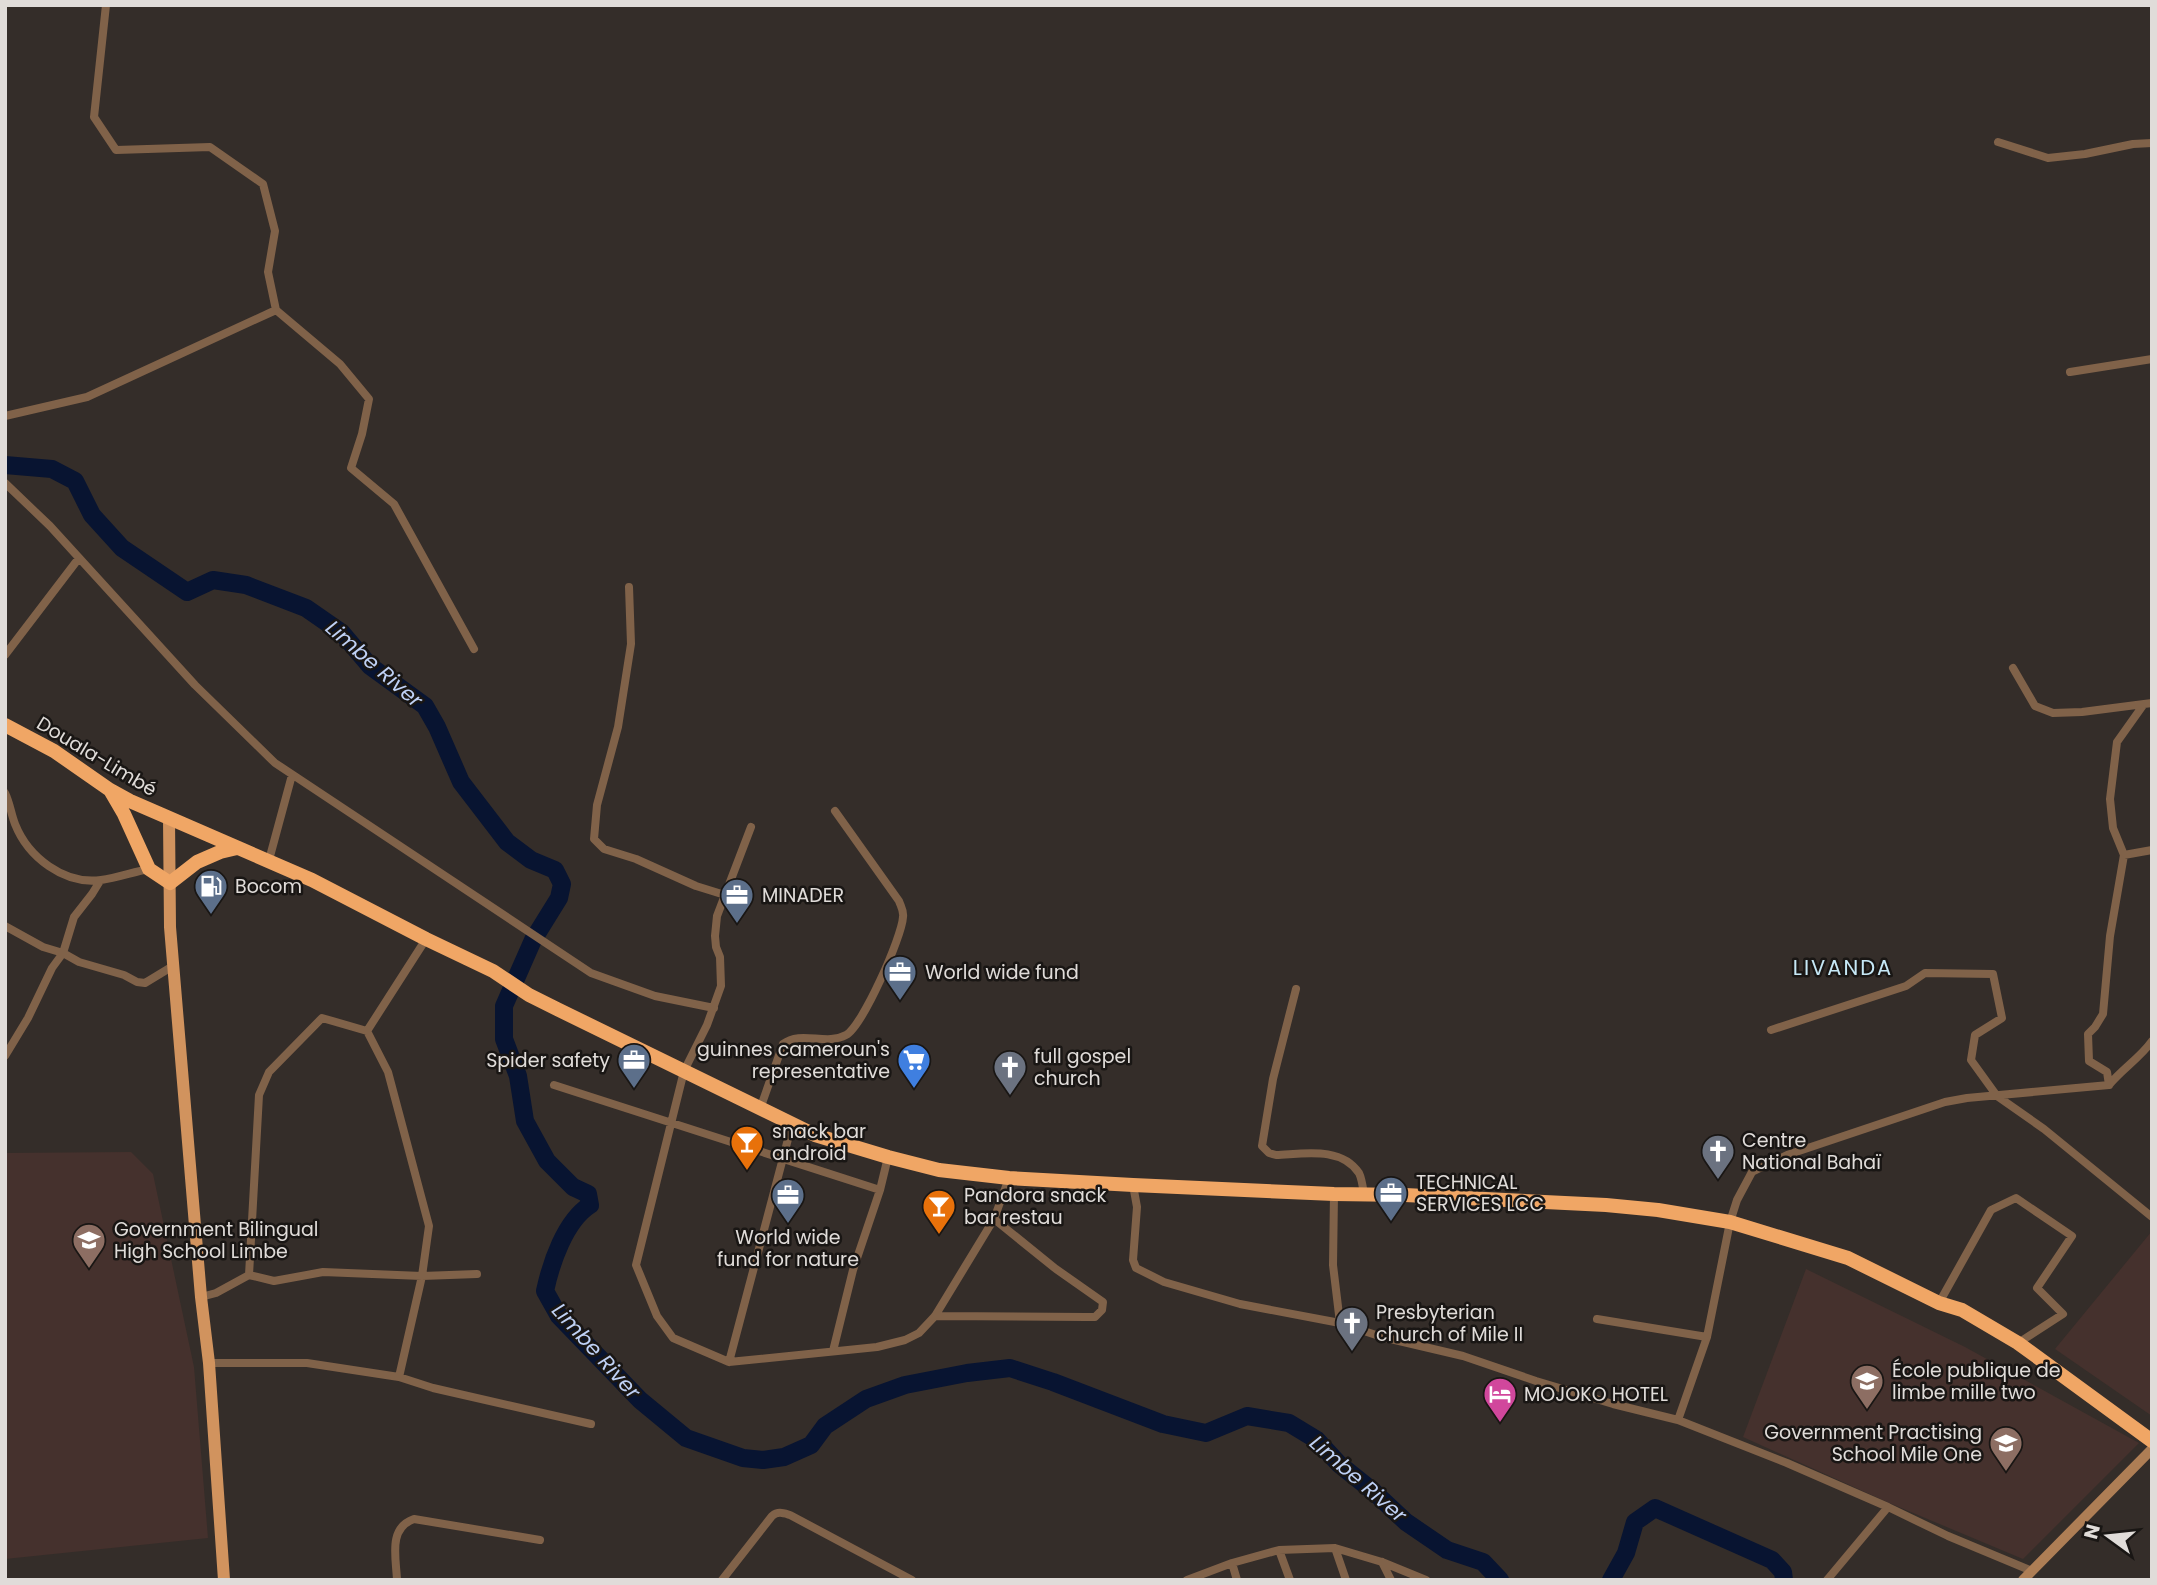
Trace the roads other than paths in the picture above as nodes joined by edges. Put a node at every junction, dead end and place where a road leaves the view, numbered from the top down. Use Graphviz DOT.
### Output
graph roads {
  1 [pos="106,5"];
  2 [pos="1998,142"];
  3 [pos="2152,143"];
  4 [pos="276,310"];
  5 [pos="2152,359"];
  6 [pos="2070,372"];
  7 [pos="5,416"];
  8 [pos="5,483"];
  9 [pos="79,558"];
  10 [pos="629,587"];
  11 [pos="474,649"];
  12 [pos="5,655"];
  13 [pos="2012,668"];
  14 [pos="2148,704"];
  15 [pos="5,725"];
  16 [pos="292,775"];
  17 [pos="110,790"];
  18 [pos="5,793"];
  19 [pos="835,811"];
  20 [pos="169,819"];
  21 [pos="751,827"];
  22 [pos="237,848"];
  23 [pos="2152,850"];
  24 [pos="2124,855"];
  25 [pos="269,860"];
  26 [pos="149,869"];
  27 [pos="100,881"];
  28 [pos="170,883"];
  29 [pos="725,895"];
  30 [pos="5,926"];
  31 [pos="426,939"];
  32 [pos="63,953"];
  33 [pos="173,967"];
  34 [pos="1296,989"];
  35 [pos="714,1008"];
  36 [pos="1771,1030"];
  37 [pos="367,1031"];
  38 [pos="2152,1041"];
  39 [pos="5,1056"];
  40 [pos="684,1071"];
  41 [pos="554,1085"];
  42 [pos="2109,1085"];
  43 [pos="1997,1096"];
  44 [pos="760,1109"];
  45 [pos="671,1123"];
  46 [pos="792,1124"];
  47 [pos="888,1157"];
  48 [pos="783,1158"];
  49 [pos="1009,1178"];
  50 [pos="1133,1185"];
  51 [pos="880,1190"];
  52 [pos="1334,1194"];
  53 [pos="1364,1195"];
  54 [pos="2152,1217"];
  55 [pos="994,1219"];
  56 [pos="1730,1222"];
  57 [pos="477,1273"];
  58 [pos="249,1275"];
  59 [pos="422,1276"];
  60 [pos="201,1297"];
  61 [pos="1939,1303"];
  62 [pos="935,1317"];
  63 [pos="1597,1319"];
  64 [pos="1340,1323"];
  65 [pos="1707,1337"];
  66 [pos="2018,1343"];
  67 [pos="832,1351"];
  68 [pos="729,1362"];
  69 [pos="209,1363"];
  70 [pos="399,1377"];
  71 [pos="1678,1420"];
  72 [pos="591,1424"];
  73 [pos="2152,1441"];
  74 [pos="2152,1449"];
  75 [pos="1888,1507"];
  76 [pos="540,1540"];
  77 [pos="1335,1548"];
  78 [pos="1279,1550"];
  79 [pos="1382,1562"];
  80 [pos="1232,1563"];
  81 [pos="2032,1571"];
  82 [pos="224,1580"];
  83 [pos="397,1580"];
  84 [pos="722,1580"];
  85 [pos="912,1580"];
  86 [pos="1186,1580"];
  87 [pos="1237,1580"];
  88 [pos="1290,1580"];
  89 [pos="1346,1580"];
  90 [pos="1391,1580"];
  91 [pos="1426,1580"];
  92 [pos="1827,1580"];
  93 [pos="2023,1580"];
  1 -- 4 [label="street"];
  2 -- 3 [label="street"];
  4 -- 7 [label="street"];
  4 -- 11 [label="street"];
  5 -- 6 [label="street"];
  8 -- 9 [label="street"];
  9 -- 12 [label="street"];
  9 -- 16 [label="street"];
  10 -- 29 [label="street"];
  13 -- 14 [label="street"];
  14 -- 24 [label="street"];
  15 -- 17 [label="highway, Douala-Limbé"];
  16 -- 25 [label="street"];
  16 -- 35 [label="street"];
  17 -- 20 [label="highway, Douala-Limbé"];
  17 -- 26 [label="highway"];
  18 -- 27 [label="street"];
  19 -- 44 [label="street"];
  20 -- 22 [label="highway, Douala-Limbé"];
  20 -- 28 [label="main road"];
  21 -- 29 [label="street"];
  22 -- 25 [label="highway, Douala-Limbé"];
  22 -- 28 [label="highway"];
  23 -- 24 [label="street"];
  24 -- 42 [label="street"];
  25 -- 31 [label="highway, Douala-Limbé"];
  26 -- 27 [label="street"];
  26 -- 28 [label="highway"];
  27 -- 32 [label="street"];
  28 -- 33 [label="main road"];
  29 -- 35 [label="street"];
  30 -- 32 [label="street"];
  31 -- 37 [label="street"];
  31 -- 40 [label="highway, Douala-Limbé"];
  32 -- 33 [label="street"];
  32 -- 39 [label="street"];
  33 -- 60 [label="main road"];
  34 -- 53 [label="street"];
  35 -- 40 [label="street"];
  36 -- 43 [label="street"];
  37 -- 58 [label="street"];
  37 -- 59 [label="street"];
  38 -- 42 [label="street"];
  40 -- 44 [label="highway, Douala-Limbé"];
  40 -- 45 [label="street"];
  41 -- 45 [label="street"];
  42 -- 43 [label="street"];
  43 -- 54 [label="street"];
  43 -- 56 [label="street"];
  44 -- 46 [label="highway, Douala-Limbé"];
  45 -- 48 [label="street"];
  45 -- 68 [label="street"];
  46 -- 47 [label="highway, Douala-Limbé"];
  46 -- 48 [label="street"];
  47 -- 49 [label="highway, Douala-Limbé"];
  47 -- 51 [label="street"];
  48 -- 51 [label="street"];
  48 -- 68 [label="street"];
  49 -- 50 [label="highway, Douala-Limbé"];
  49 -- 55 [label="street"];
  50 -- 52 [label="highway, Douala-Limbé"];
  50 -- 64 [label="street"];
  51 -- 67 [label="street"];
  52 -- 53 [label="highway, Douala-Limbé"];
  52 -- 64 [label="street"];
  53 -- 56 [label="highway, Douala-Limbé"];
  55 -- 62 [label="street"];
  55 -- 62 [label="street"];
  56 -- 61 [label="highway, Douala-Limbé"];
  56 -- 65 [label="street"];
  57 -- 59 [label="street"];
  58 -- 59 [label="street"];
  58 -- 60 [label="street"];
  59 -- 70 [label="street"];
  60 -- 69 [label="main road"];
  61 -- 66 [label="highway, Douala-Limbé"];
  61 -- 66 [label="street"];
  62 -- 67 [label="street"];
  63 -- 65 [label="street"];
  64 -- 71 [label="street"];
  65 -- 71 [label="street"];
  66 -- 73 [label="highway, Douala-Limbé"];
  67 -- 68 [label="street"];
  69 -- 70 [label="street"];
  69 -- 82 [label="main road"];
  70 -- 72 [label="street"];
  71 -- 75 [label="street"];
  74 -- 81 [label="street"];
  75 -- 81 [label="street"];
  75 -- 92 [label="street"];
  76 -- 83 [label="street"];
  77 -- 78 [label="street"];
  77 -- 79 [label="street"];
  77 -- 89 [label="street"];
  78 -- 80 [label="street"];
  78 -- 88 [label="street"];
  79 -- 90 [label="street"];
  79 -- 91 [label="street"];
  80 -- 86 [label="street"];
  80 -- 87 [label="street"];
  81 -- 93 [label="street"];
  84 -- 85 [label="street"];
}
